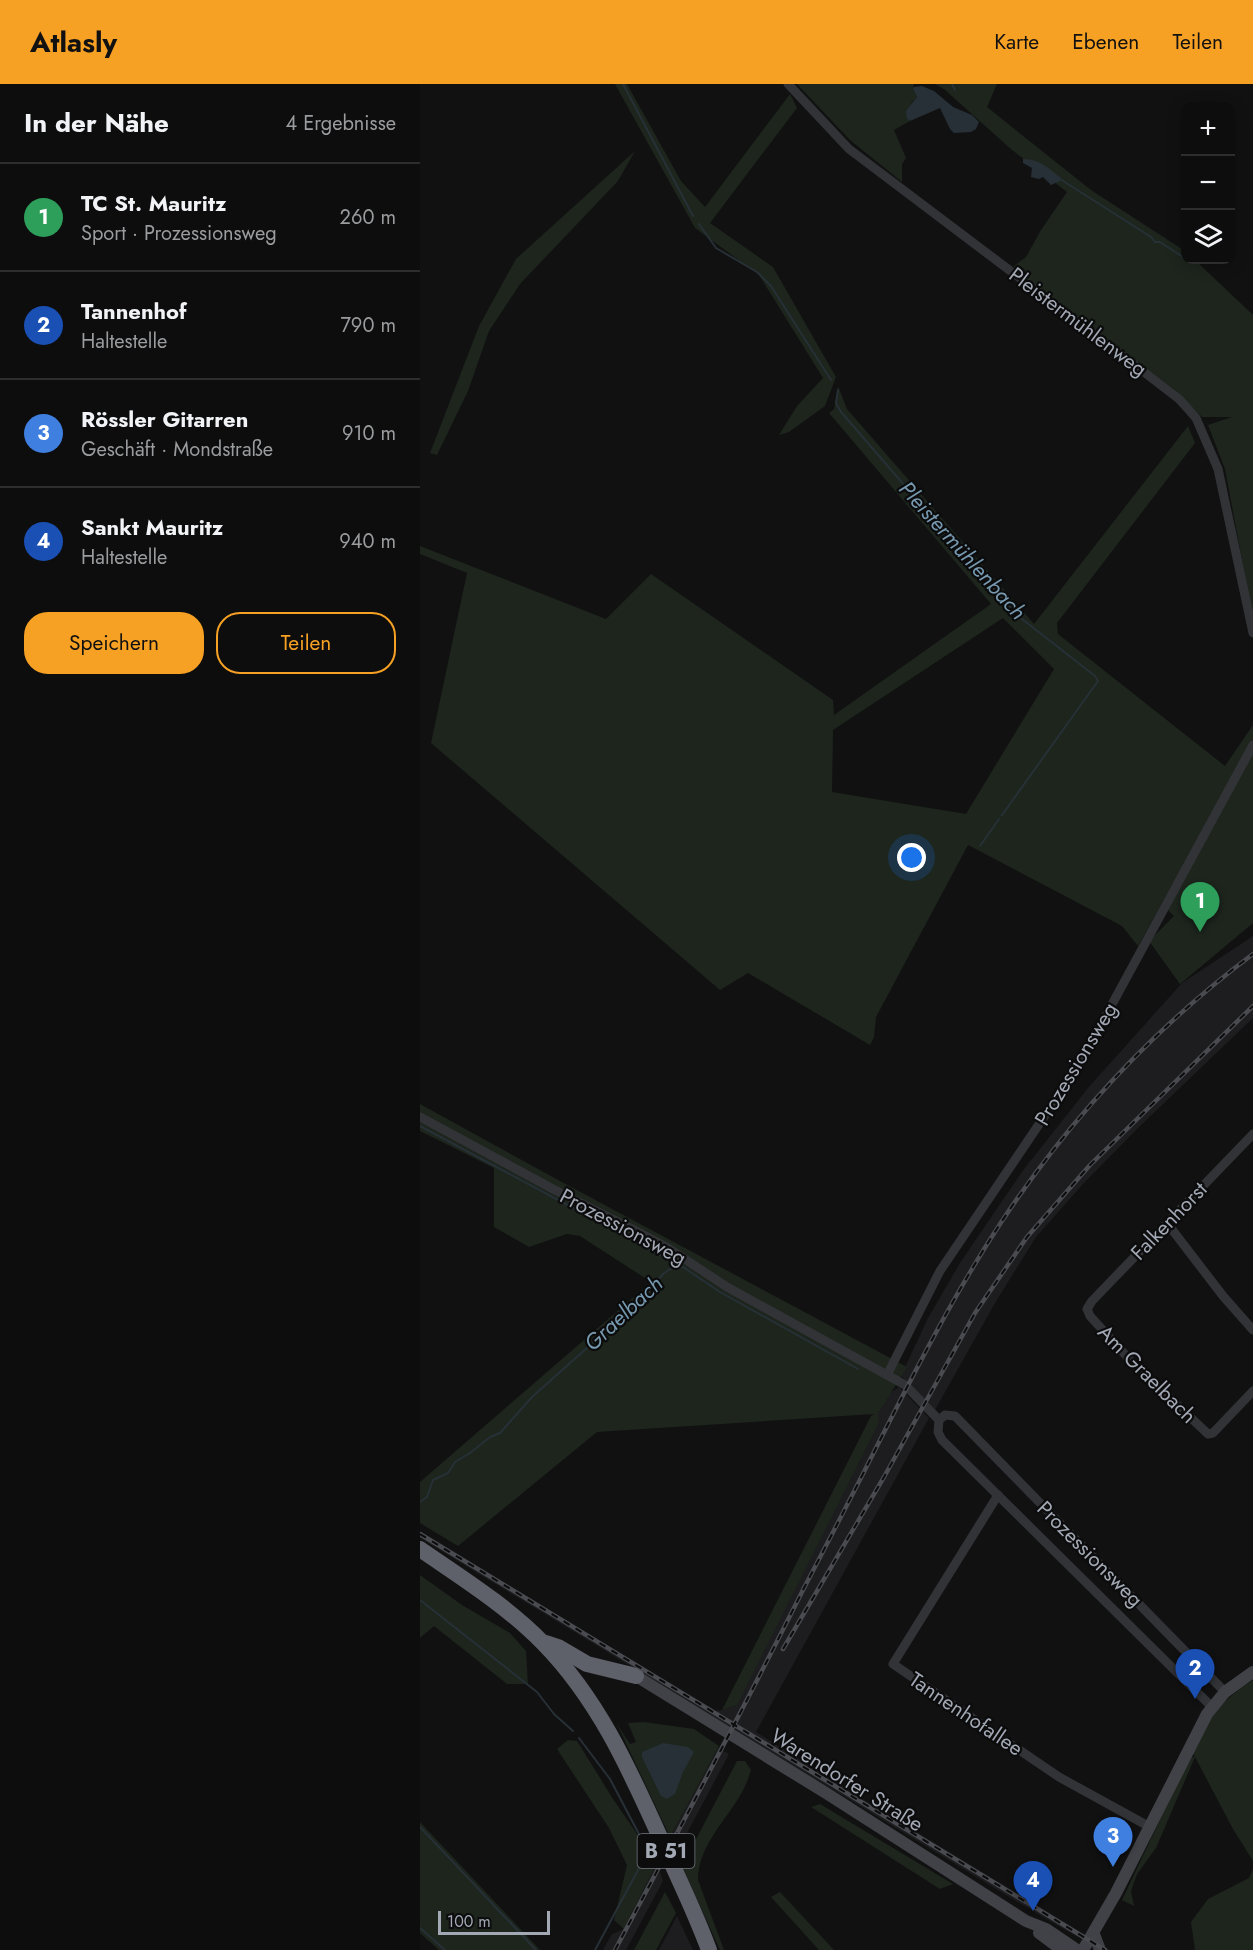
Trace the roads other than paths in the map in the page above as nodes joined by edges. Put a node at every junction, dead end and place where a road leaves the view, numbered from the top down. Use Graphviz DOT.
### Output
graph roads {
  1 [pos="788,84"];
  2 [pos="1253,633"];
  3 [pos="1253,745"];
  4 [pos="420,1117"];
  5 [pos="1253,1134"];
  6 [pos="1167,1223"];
  7 [pos="1087,1309"];
  8 [pos="1253,1330"];
  9 [pos="887,1375"];
  10 [pos="1253,1391"];
  11 [pos="939,1420"];
  12 [pos="998,1495"];
  13 [pos="420,1549"];
  14 [pos="542,1642"];
  15 [pos="1253,1672"];
  16 [pos="636,1676"];
  17 [pos="1225,1692"];
  18 [pos="1212,1707"];
  19 [pos="1150,1827"];
  20 [pos="1033,1925"];
  21 [pos="1094,1934"];
  22 [pos="709,1945"];
  23 [pos="1062,1950"];
  24 [pos="1077,1950"];
  25 [pos="1083,1950"];
  26 [pos="1100,1950"];
  1 -- 2 [label="street, Pleistermühlenweg"];
  3 -- 9 [label="street, Prozessionsweg"];
  4 -- 9 [label="street, Prozessionsweg"];
  5 -- 6 [label="street, Falkenhorst"];
  6 -- 7 [label="street, Falkenhorst"];
  6 -- 8 [label="street"];
  7 -- 10 [label="street, Am Graelbach"];
  9 -- 11 [label="street, Prozessionsweg"];
  11 -- 12 [label="street, Prozessionsweg"];
  11 -- 17 [label="street, Prozessionsweg"];
  12 -- 18 [label="street, Prozessionsweg"];
  12 -- 19 [label="street, Tannenhofallee"];
  13 -- 14 [label="highway, B 51"];
  14 -- 16 [label="highway"];
  14 -- 22 [label="highway, B 51"];
  15 -- 17 [label="main road"];
  16 -- 20 [label="main road, Warendorfer Straße"];
  17 -- 18 [label="main road"];
  18 -- 19 [label="main road"];
  19 -- 21 [label="main road"];
  20 -- 23 [label="main road, Warendorfer Straße"];
  20 -- 24 [label="main road, Warendorfer Straße"];
  21 -- 25 [label="main road"];
  21 -- 26 [label="main road"];
}
